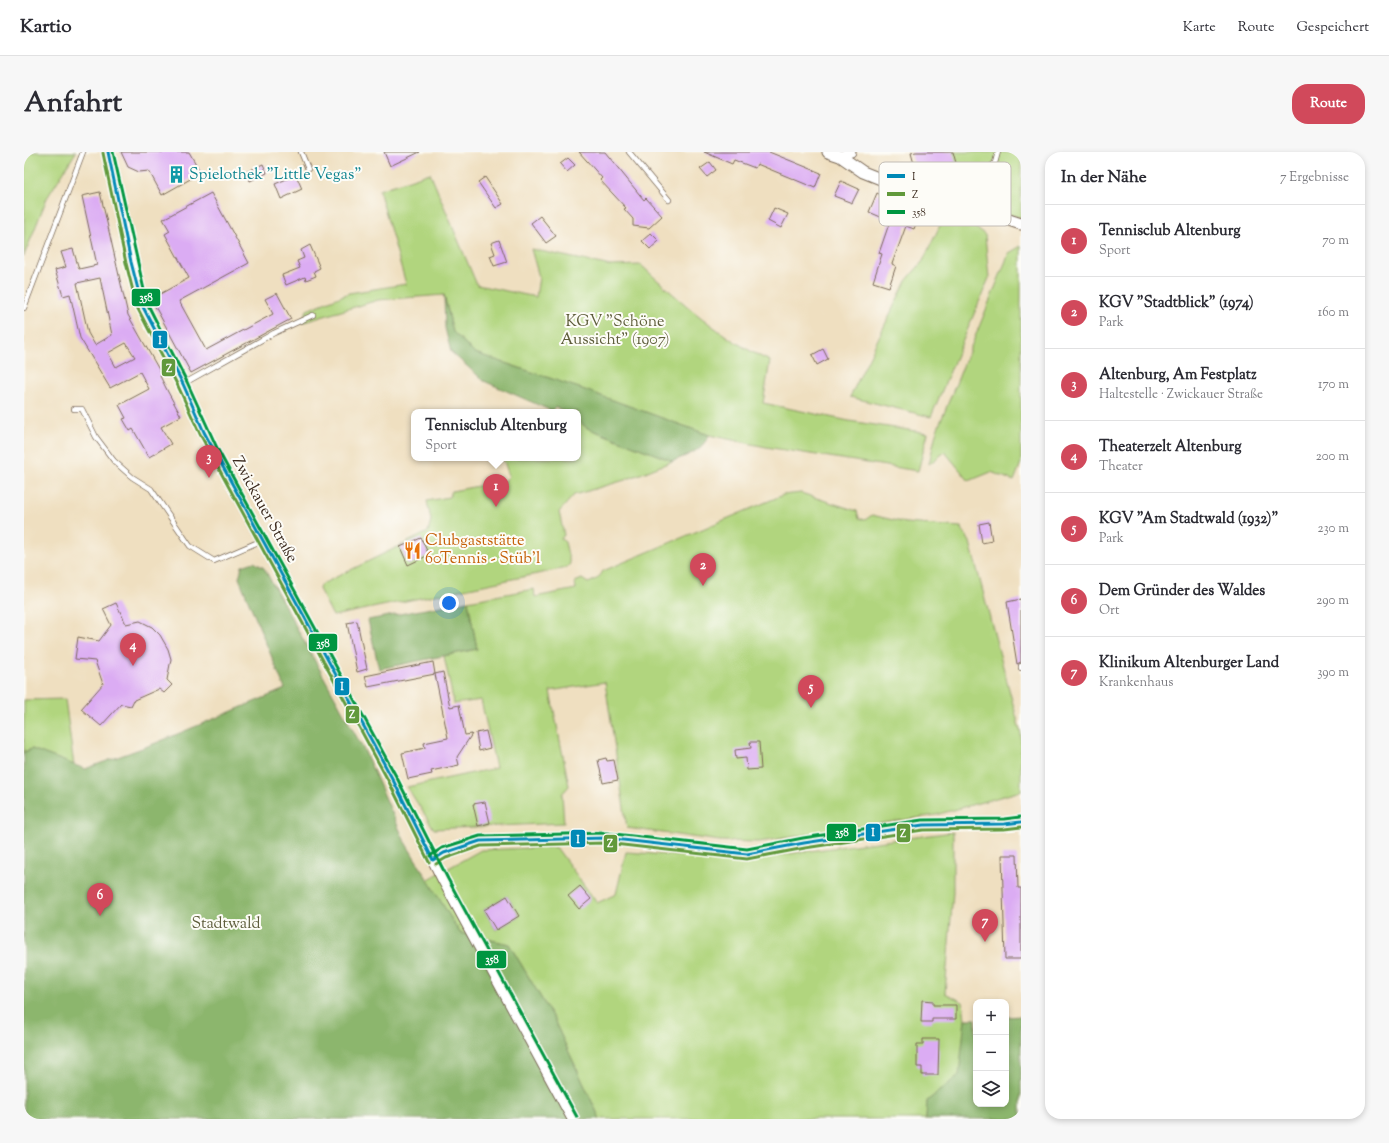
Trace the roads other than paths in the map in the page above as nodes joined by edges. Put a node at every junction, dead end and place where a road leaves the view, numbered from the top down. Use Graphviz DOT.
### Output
graph roads {
  1 [pos="83,152"];
  2 [pos="108,152"];
  3 [pos="301,152"];
  4 [pos="629,152"];
  5 [pos="828,152"];
  6 [pos="851,152"];
  7 [pos="998,152"];
  8 [pos="840,156"];
  9 [pos="994,162"];
  10 [pos="308,169"];
  11 [pos="879,178"];
  12 [pos="669,200"];
  13 [pos="1011,221"];
  14 [pos="1021,224"];
  15 [pos="24,308"];
  16 [pos="313,315"];
  17 [pos="183,384"];
  18 [pos="74,409"];
  19 [pos="263,540"];
  20 [pos="1021,822"];
  21 [pos="433,860"];
  22 [pos="573,1119"];
  1 -- 15 [label="lane"];
  2 -- 17 [label="street, Zwickauer Straße"];
  3 -- 10 [label="lane"];
  4 -- 12 [label="lane"];
  5 -- 8 [label="street"];
  6 -- 8 [label="street"];
  7 -- 9 [label="lane"];
  8 -- 11 [label="street"];
  13 -- 14 [label="street"];
  16 -- 17 [label="lane"];
  17 -- 19 [label="street, Zwickauer Straße"];
  18 -- 19 [label="lane"];
  19 -- 21 [label="street, Zwickauer Straße"];
  20 -- 21 [label="street"];
  21 -- 22 [label="street, Zwickauer Straße"];
}
